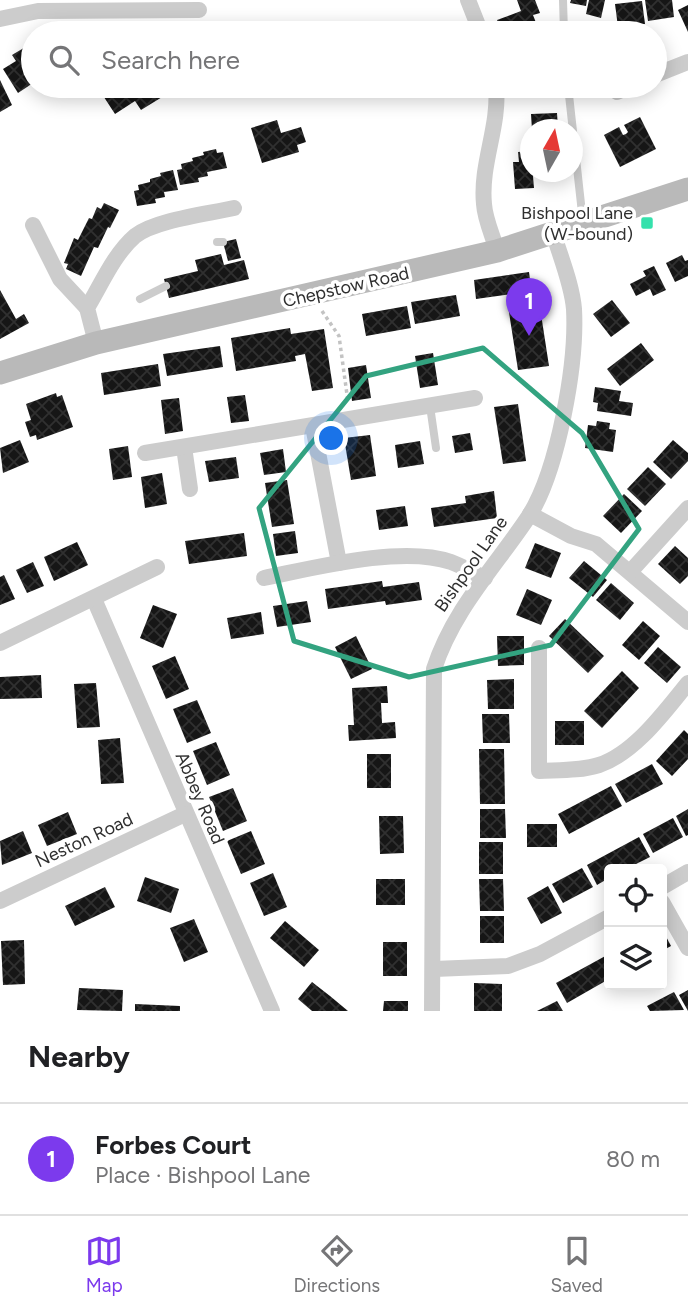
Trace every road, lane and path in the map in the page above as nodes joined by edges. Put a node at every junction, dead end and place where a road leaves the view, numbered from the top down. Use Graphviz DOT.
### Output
graph roads {
  1 [pos="468,0"];
  2 [pos="563,0"];
  3 [pos="199,10"];
  4 [pos="0,19"];
  5 [pos="476,21"];
  6 [pos="564,21"];
  7 [pos="688,62"];
  8 [pos="667,70"];
  9 [pos="497,98"];
  10 [pos="569,98"];
  11 [pos="687,191"];
  12 [pos="234,208"];
  13 [pos="583,223"];
  14 [pos="33,225"];
  15 [pos="553,232"];
  16 [pos="497,251"];
  17 [pos="166,286"];
  18 [pos="311,295"];
  19 [pos="140,299"];
  20 [pos="86,308"];
  21 [pos="96,343"];
  22 [pos="0,373"];
  23 [pos="475,398"];
  24 [pos="430,406"];
  25 [pos="351,419"];
  26 [pos="313,426"];
  27 [pos="184,447"];
  28 [pos="436,448"];
  29 [pos="145,453"];
  30 [pos="190,489"];
  31 [pos="688,508"];
  32 [pos="530,514"];
  33 [pos="340,563"];
  34 [pos="157,567"];
  35 [pos="631,571"];
  36 [pos="264,578"];
  37 [pos="485,578"];
  38 [pos="94,600"];
  39 [pos="688,622"];
  40 [pos="0,643"];
  41 [pos="539,648"];
  42 [pos="688,684"];
  43 [pos="185,814"];
  44 [pos="688,872"];
  45 [pos="667,884"];
  46 [pos="0,901"];
  47 [pos="667,911"];
  48 [pos="604,920"];
  49 [pos="688,948"];
  50 [pos="434,969"];
  51 [pos="272,1011"];
  52 [pos="432,1011"];
  1 -- 5 [label="street"];
  2 -- 6 [label="lane"];
  3 -- 4 [label="street"];
  7 -- 8 [label="street"];
  9 -- 16 [label="street"];
  10 -- 13 [label="lane"];
  11 -- 13 [label="main road, Chepstow Road"];
  12 -- 20 [label="street"];
  13 -- 15 [label="main road, Chepstow Road"];
  14 -- 20 [label="street"];
  15 -- 16 [label="main road, Chepstow Road"];
  15 -- 32 [label="street, Bishpool Lane"];
  16 -- 18 [label="main road, Chepstow Road"];
  17 -- 19 [label="lane"];
  18 -- 21 [label="main road, Chepstow Road"];
  18 -- 25 [label="path"];
  20 -- 21 [label="street"];
  21 -- 22 [label="main road, Chepstow Road"];
  23 -- 24 [label="street"];
  24 -- 25 [label="street"];
  24 -- 28 [label="lane"];
  25 -- 26 [label="street"];
  26 -- 27 [label="street"];
  26 -- 33 [label="street"];
  27 -- 29 [label="street"];
  27 -- 30 [label="street"];
  31 -- 35 [label="street"];
  32 -- 35 [label="street"];
  32 -- 37 [label="street, Bishpool Lane"];
  33 -- 36 [label="street"];
  33 -- 37 [label="street"];
  34 -- 38 [label="street"];
  35 -- 39 [label="street"];
  37 -- 50 [label="street, Bishpool Lane"];
  38 -- 40 [label="street"];
  38 -- 43 [label="street, Abbey Road"];
  41 -- 42 [label="street"];
  43 -- 46 [label="street, Neston Road"];
  43 -- 51 [label="street, Abbey Road"];
  44 -- 45 [label="street"];
  47 -- 49 [label="street"];
  48 -- 50 [label="street"];
  50 -- 52 [label="street, Bishpool Lane"];
}
